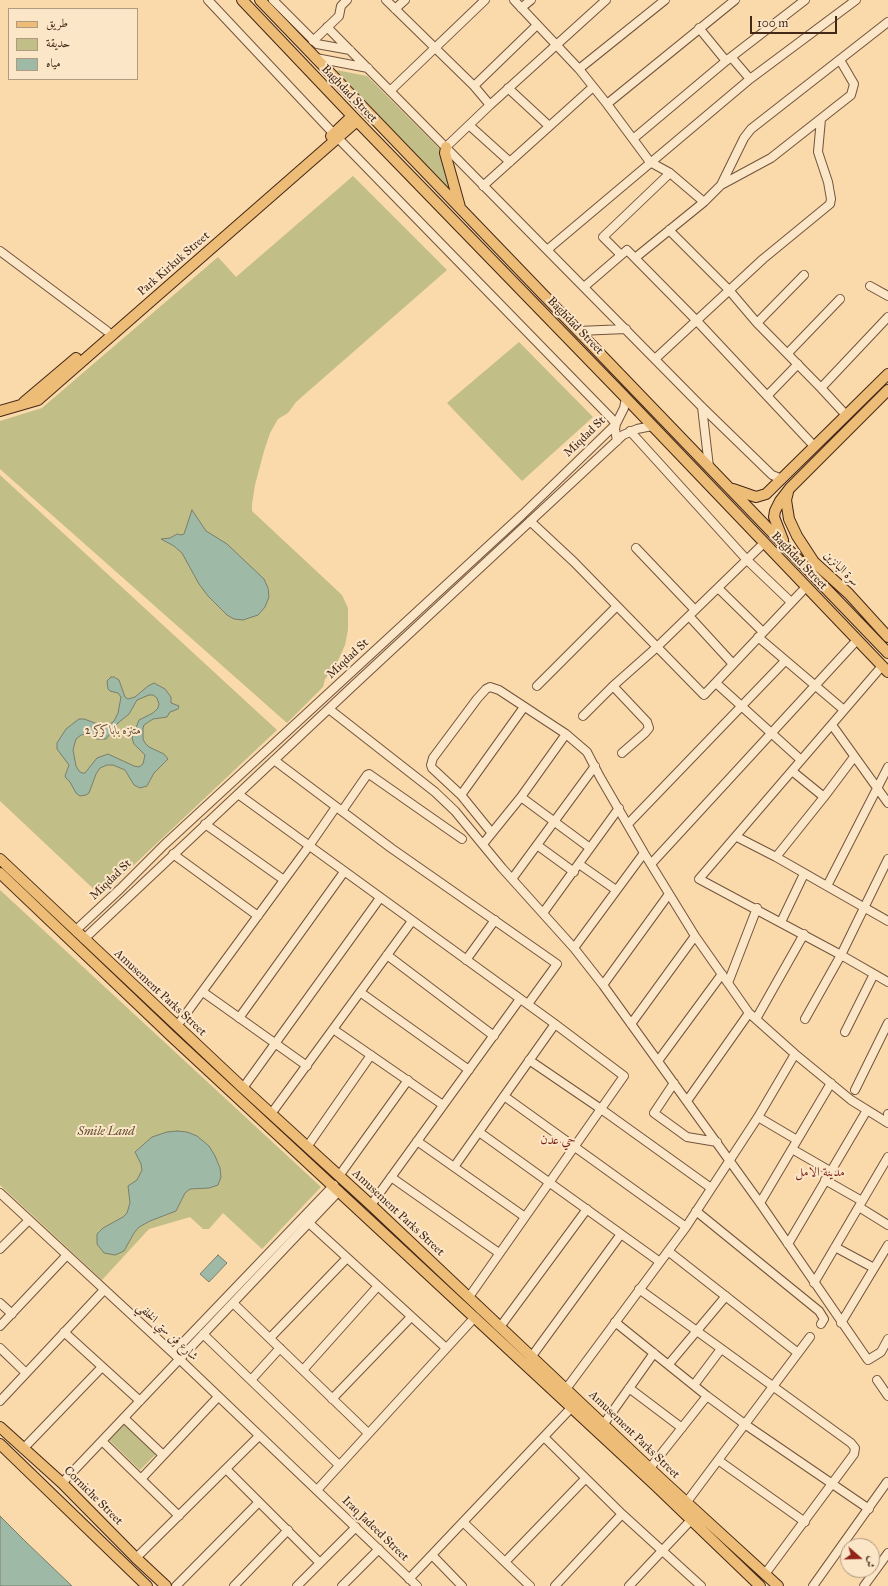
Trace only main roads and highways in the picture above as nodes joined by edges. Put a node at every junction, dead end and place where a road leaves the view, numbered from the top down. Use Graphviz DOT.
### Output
graph roads {
  1 [pos="242,0"];
  2 [pos="260,0"];
  3 [pos="354,119"];
  4 [pos="336,136"];
  5 [pos="446,147"];
  6 [pos="460,209"];
  7 [pos="506,256"];
  8 [pos="497,264"];
  9 [pos="888,374"];
  10 [pos="888,390"];
  11 [pos="21,405"];
  12 [pos="0,411"];
  13 [pos="782,479"];
  14 [pos="729,488"];
  15 [pos="790,488"];
  16 [pos="786,547"];
  17 [pos="888,637"];
  18 [pos="888,652"];
  19 [pos="885,669"];
  20 [pos="0,859"];
  21 [pos="0,873"];
  22 [pos="337,1184"];
  23 [pos="444,1274"];
  24 [pos="437,1281"];
  25 [pos="0,1427"];
  26 [pos="0,1444"];
  27 [pos="739,1551"];
  28 [pos="732,1560"];
  29 [pos="147,1586"];
  30 [pos="166,1586"];
  31 [pos="760,1586"];
  32 [pos="778,1586"];
  1 -- 3 [label="main road, Baghdad Street"];
  2 -- 6 [label="main road, Baghdad Street"];
  3 -- 4 [label="main road, Park Kirkuk Street"];
  3 -- 8 [label="main road, Baghdad Street"];
  4 -- 11 [label="main road"];
  4 -- 11 [label="main road, Park Kirkuk Street"];
  5 -- 6 [label="main road"];
  6 -- 7 [label="main road, Baghdad Street"];
  7 -- 8 [label="main road"];
  7 -- 14 [label="main road, Baghdad Street"];
  8 -- 19 [label="main road, Baghdad Street"];
  9 -- 13 [label="main road"];
  10 -- 15 [label="main road"];
  11 -- 12 [label="main road, Park Kirkuk Street"];
  13 -- 14 [label="main road"];
  13 -- 15 [label="main road"];
  14 -- 16 [label="main road, Baghdad Street"];
  15 -- 16 [label="main road"];
  15 -- 17 [label="main road, سرة البانزين"];
  16 -- 18 [label="main road, Baghdad Street"];
  20 -- 22 [label="main road, Amusement Parks Street"];
  21 -- 22 [label="main road, Amusement Parks Street"];
  22 -- 23 [label="main road, Amusement Parks Street"];
  22 -- 24 [label="main road, Amusement Parks Street"];
  23 -- 24 [label="main road"];
  23 -- 27 [label="main road, Amusement Parks Street"];
  24 -- 28 [label="main road, Amusement Parks Street"];
  25 -- 30 [label="main road, Corniche Street"];
  26 -- 29 [label="main road"];
  27 -- 28 [label="main road"];
  27 -- 32 [label="main road, Amusement Parks Street"];
  28 -- 31 [label="main road, Amusement Parks Street"];
}
